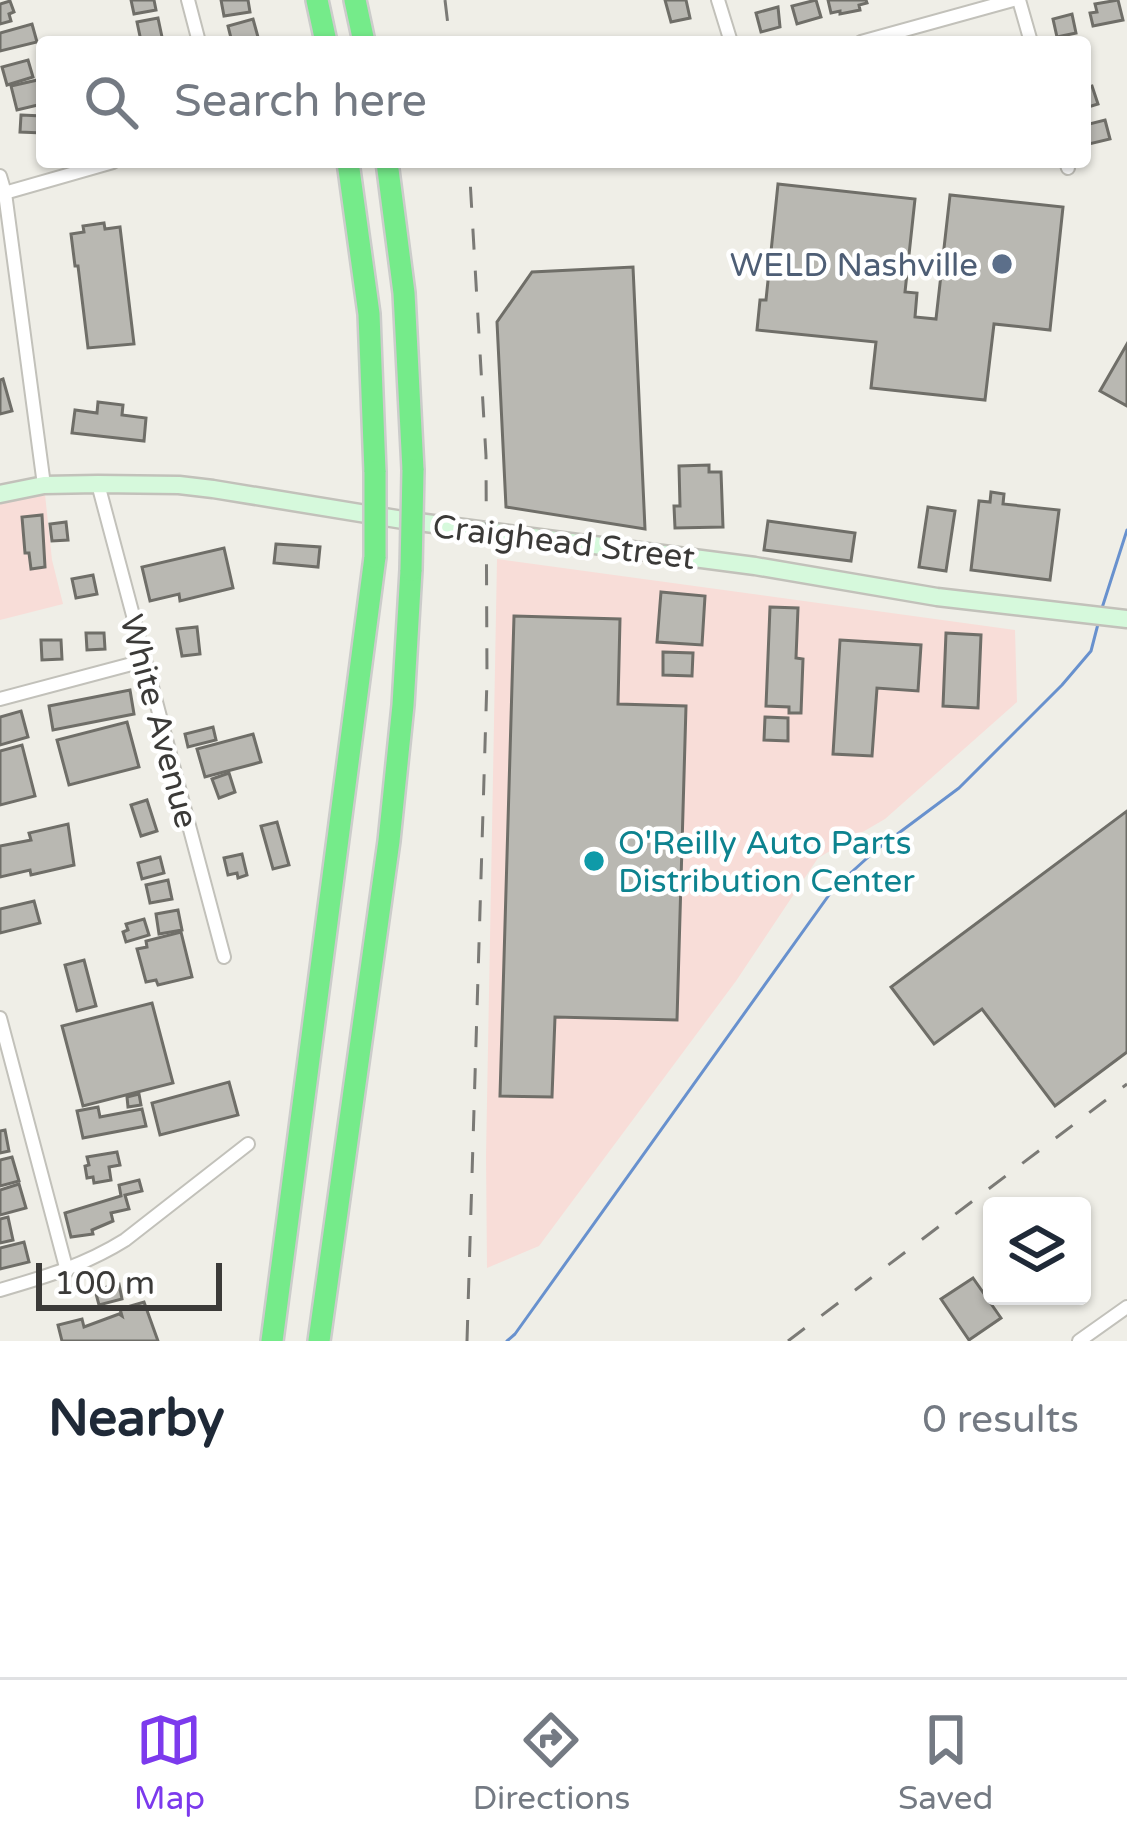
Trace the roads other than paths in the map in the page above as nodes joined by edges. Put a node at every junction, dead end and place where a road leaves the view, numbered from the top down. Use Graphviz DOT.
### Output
graph roads {
  1 [pos="188,0"];
  2 [pos="317,0"];
  3 [pos="355,0"];
  4 [pos="718,0"];
  5 [pos="1016,0"];
  6 [pos="197,36"];
  7 [pos="325,36"];
  8 [pos="363,36"];
  9 [pos="729,36"];
  10 [pos="883,36"];
  11 [pos="1029,36"];
  12 [pos="92,168"];
  13 [pos="349,168"];
  14 [pos="388,168"];
  15 [pos="0,176"];
  16 [pos="2,193"];
  17 [pos="98,484"];
  18 [pos="44,485"];
  19 [pos="0,494"];
  20 [pos="1127,619"];
  21 [pos="143,661"];
  22 [pos="0,699"];
  23 [pos="224,957"];
  24 [pos="0,1018"];
  25 [pos="248,1144"];
  26 [pos="67,1271"];
  27 [pos="0,1290"];
  28 [pos="1127,1307"];
  29 [pos="272,1341"];
  30 [pos="320,1341"];
  31 [pos="1078,1341"];
  1 -- 6 [label="street"];
  2 -- 7 [label="highway"];
  3 -- 8 [label="highway"];
  4 -- 9 [label="street"];
  5 -- 10 [label="street"];
  5 -- 11 [label="street"];
  12 -- 16 [label="street"];
  13 -- 29 [label="highway, bridge"];
  14 -- 30 [label="highway, bridge"];
  15 -- 16 [label="street"];
  16 -- 18 [label="street"];
  17 -- 18 [label="street, Craighead Street"];
  17 -- 20 [label="street, Craighead Street"];
  17 -- 21 [label="street, White Avenue"];
  18 -- 19 [label="street, Craighead Street"];
  21 -- 22 [label="street"];
  21 -- 23 [label="street, White Avenue"];
  24 -- 26 [label="street"];
  25 -- 26 [label="street"];
  26 -- 27 [label="street"];
  28 -- 31 [label="street"];
}
